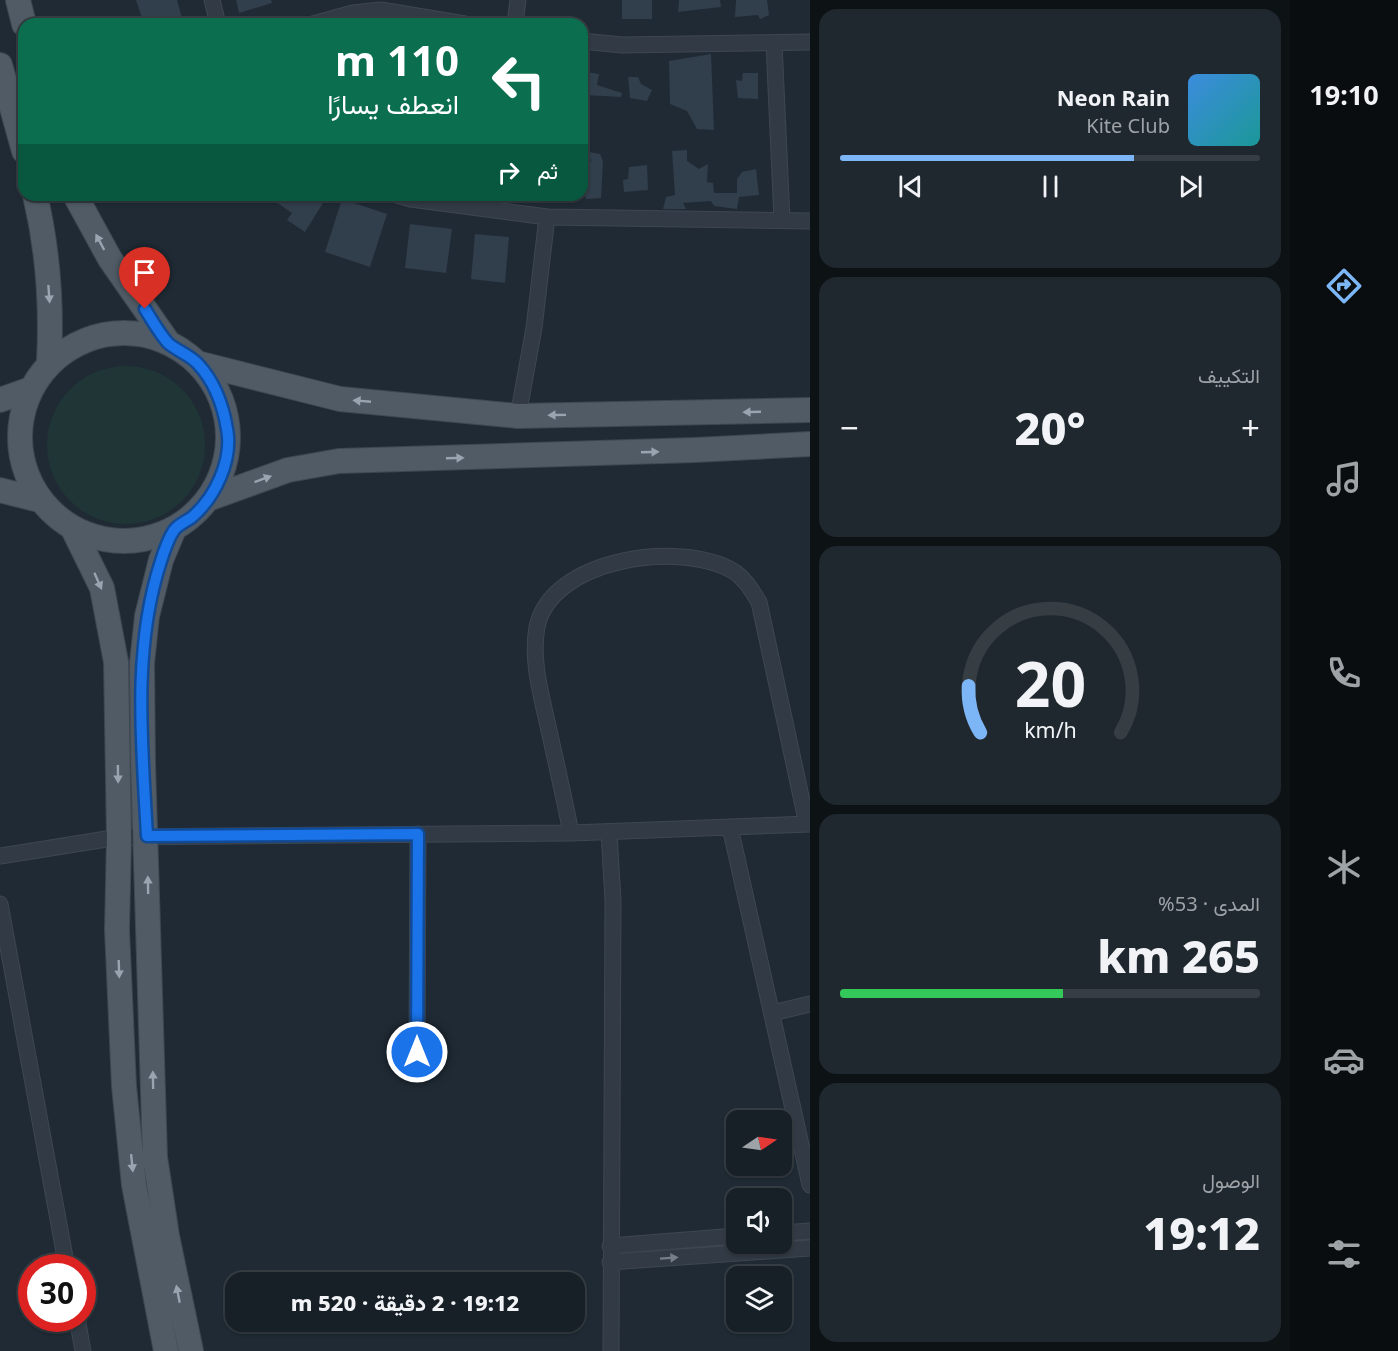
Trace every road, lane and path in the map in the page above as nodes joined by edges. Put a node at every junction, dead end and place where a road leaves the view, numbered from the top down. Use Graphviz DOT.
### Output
graph roads {
  1 [pos="18,0"];
  2 [pos="212,0"];
  3 [pos="518,0"];
  4 [pos="22,18"];
  5 [pos="216,18"];
  6 [pos="335,18"];
  7 [pos="429,18"];
  8 [pos="516,18"];
  9 [pos="588,42"];
  10 [pos="810,42"];
  11 [pos="774,43"];
  12 [pos="0,64"];
  13 [pos="18,129"];
  14 [pos="36,201"];
  15 [pos="78,201"];
  16 [pos="426,201"];
  17 [pos="547,217"];
  18 [pos="782,220"];
  19 [pos="810,221"];
  20 [pos="168,342"];
  21 [pos="49,361"];
  22 [pos="197,363"];
  23 [pos="31,389"];
  24 [pos="0,400"];
  25 [pos="810,410"];
  26 [pos="518,416"];
  27 [pos="810,444"];
  28 [pos="0,490"];
  29 [pos="39,500"];
  30 [pos="208,500"];
  31 [pos="73,529"];
  32 [pos="174,529"];
  33 [pos="809,824"];
  34 [pos="730,827"];
  35 [pos="609,832"];
  36 [pos="571,833"];
  37 [pos="418,834"];
  38 [pos="147,836"];
  39 [pos="119,837"];
  40 [pos="0,856"];
  41 [pos="0,904"];
  42 [pos="810,1004"];
  43 [pos="772,1013"];
  44 [pos="417,1052"];
  45 [pos="806,1152"];
  46 [pos="810,1185"];
  47 [pos="810,1231"];
  48 [pos="792,1232"];
  49 [pos="726,1237"];
  50 [pos="610,1246"];
  51 [pos="810,1248"];
  52 [pos="65,1254"];
  53 [pos="610,1262"];
  54 [pos="79,1332"];
  55 [pos="82,1351"];
  56 [pos="166,1351"];
  57 [pos="190,1351"];
  58 [pos="611,1351"];
  1 -- 4 [label="main road"];
  2 -- 5 [label="street"];
  3 -- 8 [label="street"];
  6 -- 7 [label="street"];
  9 -- 11 [label="street"];
  10 -- 11 [label="street"];
  11 -- 18 [label="street"];
  12 -- 13 [label="main road"];
  14 -- 21 [label="main road, one-way"];
  20 -- 15 [label="main road, one-way"];
  16 -- 17 [label="street"];
  17 -- 18 [label="street"];
  17 -- 26 [label="street"];
  18 -- 19 [label="street"];
  20 -- 21 [label="main road"];
  20 -- 22 [label="main road"];
  21 -- 23 [label="main road"];
  26 -- 22 [label="main road, one-way"];
  22 -- 30 [label="main road"];
  23 -- 24 [label="main road"];
  23 -- 29 [label="main road"];
  25 -- 26 [label="main road, one-way"];
  30 -- 27 [label="main road, one-way"];
  28 -- 29 [label="main road"];
  29 -- 31 [label="main road"];
  30 -- 32 [label="main road"];
  31 -- 32 [label="main road"];
  31 -- 39 [label="main road, one-way"];
  32 -- 38 [label="main road"];
  33 -- 34 [label="street"];
  33 -- 36 [label="street"];
  34 -- 35 [label="street"];
  34 -- 43 [label="street"];
  35 -- 36 [label="street"];
  35 -- 50 [label="street"];
  36 -- 37 [label="street"];
  37 -- 38 [label="street"];
  37 -- 44 [label="street"];
  38 -- 39 [label="street"];
  57 -- 38 [label="main road, one-way"];
  39 -- 40 [label="street"];
  39 -- 56 [label="main road, one-way"];
  41 -- 52 [label="street"];
  42 -- 43 [label="street"];
  43 -- 45 [label="street"];
  45 -- 46 [label="street"];
  47 -- 48 [label="street"];
  49 -- 50 [label="street"];
  50 -- 53 [label="street"];
  53 -- 51 [label="street, one-way"];
  53 -- 58 [label="street"];
  54 -- 55 [label="street"];
}
